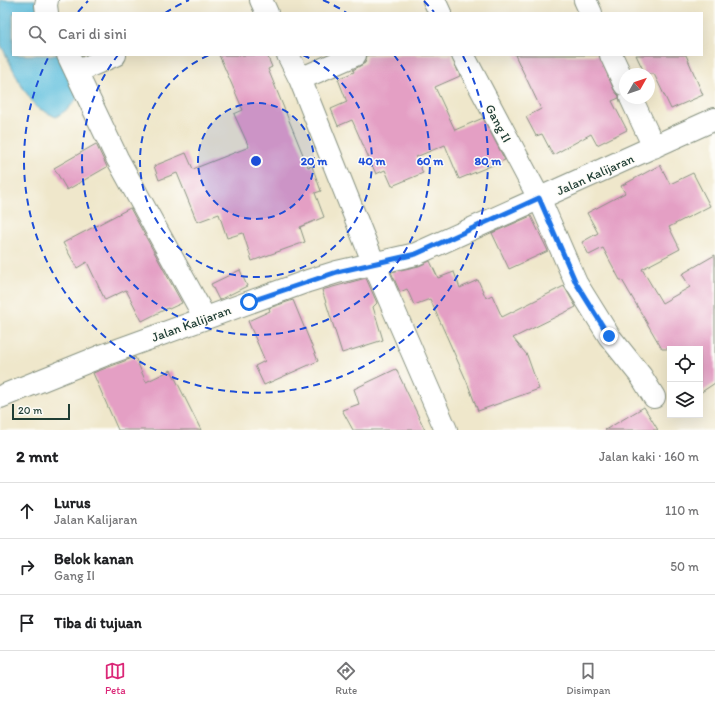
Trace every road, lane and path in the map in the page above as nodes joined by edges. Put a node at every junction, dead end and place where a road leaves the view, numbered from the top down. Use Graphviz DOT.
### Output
graph roads {
  1 [pos="47,0"];
  2 [pos="261,0"];
  3 [pos="434,0"];
  4 [pos="585,0"];
  5 [pos="48,12"];
  6 [pos="267,12"];
  7 [pos="440,12"];
  8 [pos="591,12"];
  9 [pos="110,56"];
  10 [pos="288,56"];
  11 [pos="353,56"];
  12 [pos="464,56"];
  13 [pos="611,56"];
  14 [pos="72,63"];
  15 [pos="619,72"];
  16 [pos="300,79"];
  17 [pos="634,104"];
  18 [pos="715,119"];
  19 [pos="654,147"];
  20 [pos="539,198"];
  21 [pos="374,264"];
  22 [pos="205,318"];
  23 [pos="0,397"];
  24 [pos="654,397"];
  25 [pos="446,430"];
  1 -- 5 [label="street"];
  2 -- 6 [label="street"];
  3 -- 7 [label="street"];
  4 -- 8 [label="street"];
  9 -- 14 [label="street"];
  10 -- 16 [label="street"];
  11 -- 16 [label="street"];
  12 -- 20 [label="street, Gang II"];
  13 -- 15 [label="street"];
  14 -- 22 [label="street"];
  16 -- 21 [label="street"];
  17 -- 19 [label="street"];
  18 -- 19 [label="street, Jalan Kalijaran"];
  19 -- 20 [label="street, Jalan Kalijaran"];
  20 -- 21 [label="street, Jalan Kalijaran"];
  20 -- 24 [label="street, Gang II"];
  21 -- 22 [label="street, Jalan Kalijaran"];
  21 -- 25 [label="street"];
  22 -- 23 [label="street, Jalan Kalijaran"];
}
